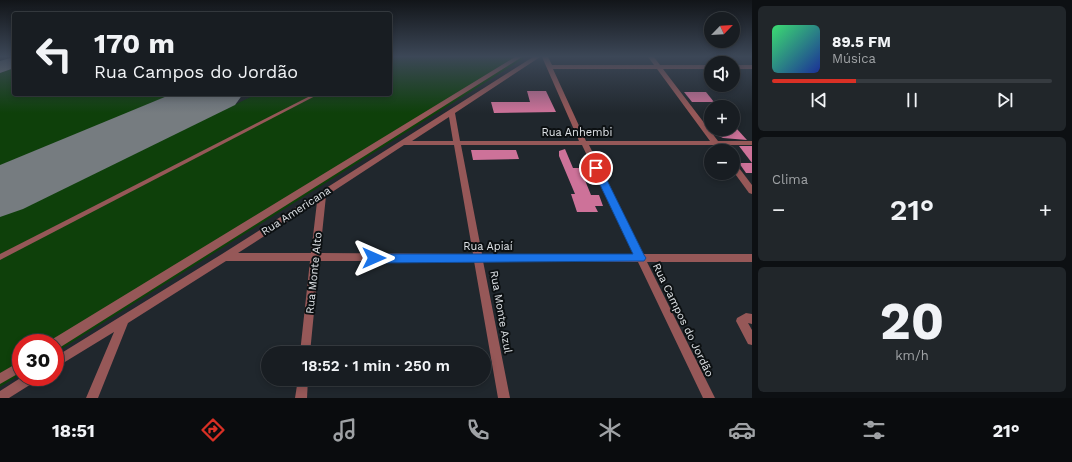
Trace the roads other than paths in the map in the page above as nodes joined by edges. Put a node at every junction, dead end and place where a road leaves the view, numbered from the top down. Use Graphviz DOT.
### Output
graph roads {
  1 [pos="489,76"];
  2 [pos="508,76"];
  3 [pos="553,76"];
  4 [pos="664,76"];
  5 [pos="313,96"];
  6 [pos="451,112"];
  7 [pos="584,142"];
  8 [pos="402,143"];
  9 [pos="456,143"];
  10 [pos="716,143"];
  11 [pos="752,143"];
  12 [pos="740,176"];
  13 [pos="752,192"];
  14 [pos="322,194"];
  15 [pos="0,257"];
  16 [pos="225,257"];
  17 [pos="479,258"];
  18 [pos="641,258"];
  19 [pos="752,258"];
  20 [pos="315,259"];
  21 [pos="752,319"];
  22 [pos="124,320"];
  23 [pos="64,338"];
  24 [pos="752,340"];
  25 [pos="306,346"];
  26 [pos="64,357"];
  27 [pos="12,371"];
  28 [pos="0,378"];
  29 [pos="18,386"];
  30 [pos="302,386"];
  31 [pos="0,397"];
  32 [pos="92,398"];
  33 [pos="301,398"];
  34 [pos="504,398"];
  35 [pos="709,398"];
  1 -- 23 [label="street"];
  2 -- 6 [label="street, Rua Americana"];
  3 -- 7 [label="street, Rua Campos do Jordão"];
  4 -- 10 [label="street"];
  5 -- 15 [label="lane"];
  6 -- 8 [label="street, Rua Americana"];
  6 -- 9 [label="street, Rua Monte Azul"];
  7 -- 9 [label="street, Rua Anhembi"];
  7 -- 10 [label="street, Rua Anhembi"];
  7 -- 18 [label="street, Rua Campos do Jordão"];
  8 -- 9 [label="street, Rua Anhembi"];
  8 -- 14 [label="street, Rua Americana"];
  9 -- 17 [label="street, Rua Monte Azul"];
  10 -- 11 [label="street, Rua Anhembi"];
  12 -- 13 [label="street"];
  14 -- 16 [label="street, Rua Americana"];
  14 -- 20 [label="street, Rua Monte Alto"];
  16 -- 20 [label="street, Rua Apiaí"];
  16 -- 22 [label="street, Rua Americana"];
  17 -- 18 [label="street, Rua Apiaí"];
  17 -- 20 [label="street, Rua Apiaí"];
  17 -- 34 [label="street, Rua Monte Azul"];
  18 -- 19 [label="street, Rua Apiaí"];
  18 -- 35 [label="street, Rua Campos do Jordão"];
  20 -- 25 [label="street, Rua Monte Alto"];
  21 -- 24 [label="street"];
  22 -- 26 [label="street, Rua Americana"];
  22 -- 32 [label="street"];
  27 -- 28 [label="street"];
  29 -- 31 [label="street"];
  30 -- 33 [label="street"];
}
